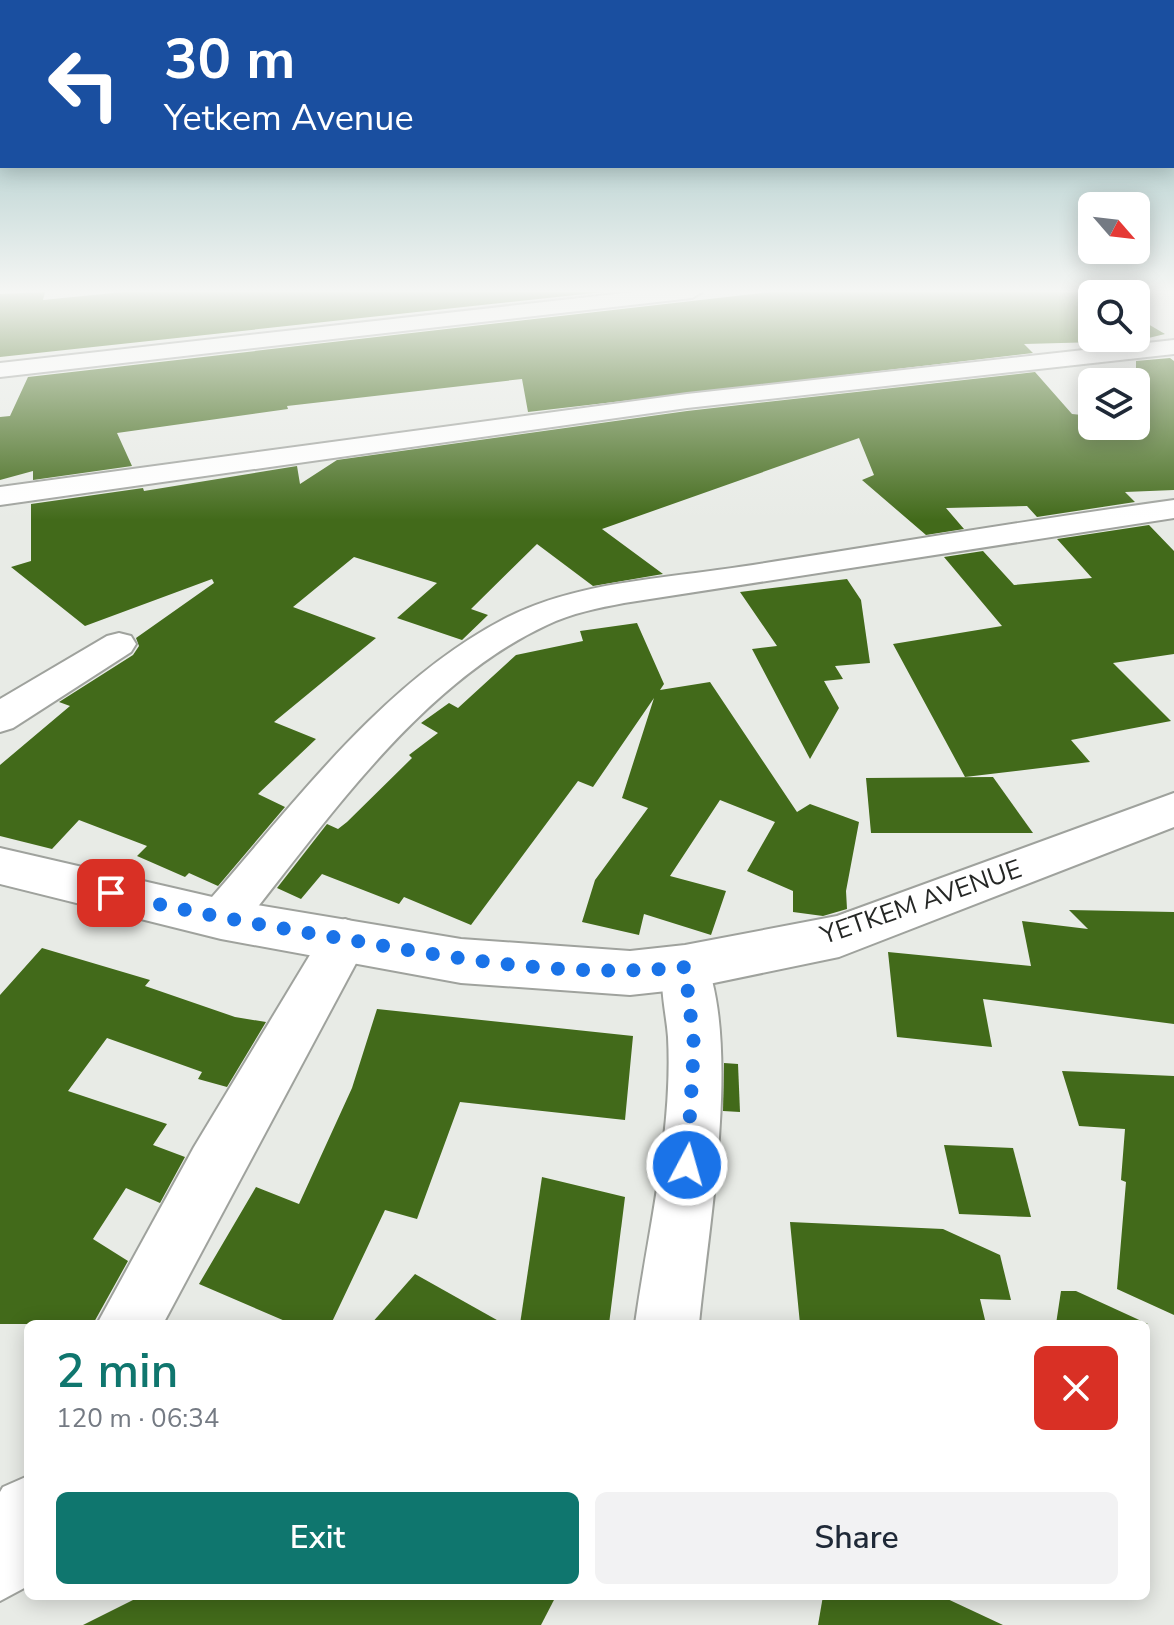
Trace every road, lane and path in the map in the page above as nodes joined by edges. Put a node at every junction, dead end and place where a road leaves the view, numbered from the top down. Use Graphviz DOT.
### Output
graph roads {
  1 [pos="985,368"];
  2 [pos="0,496"];
  3 [pos="1174,509"];
  4 [pos="119,644"];
  5 [pos="0,719"];
  6 [pos="1174,809"];
  7 [pos="0,866"];
  8 [pos="221,919"];
  9 [pos="345,939"];
  10 [pos="685,967"];
  11 [pos="131,1320"];
  12 [pos="667,1320"];
  13 [pos="24,1519"];
  14 [pos="0,1564"];
  1 -- 2 [label="street"];
  3 -- 8 [label="street"];
  4 -- 5 [label="street"];
  6 -- 10 [label="street, YETKEM AVENUE"];
  7 -- 8 [label="street, YETKEM AVENUE"];
  8 -- 9 [label="street, YETKEM AVENUE"];
  9 -- 10 [label="street, YETKEM AVENUE"];
  9 -- 11 [label="street"];
  10 -- 12 [label="street"];
  13 -- 14 [label="street"];
}
